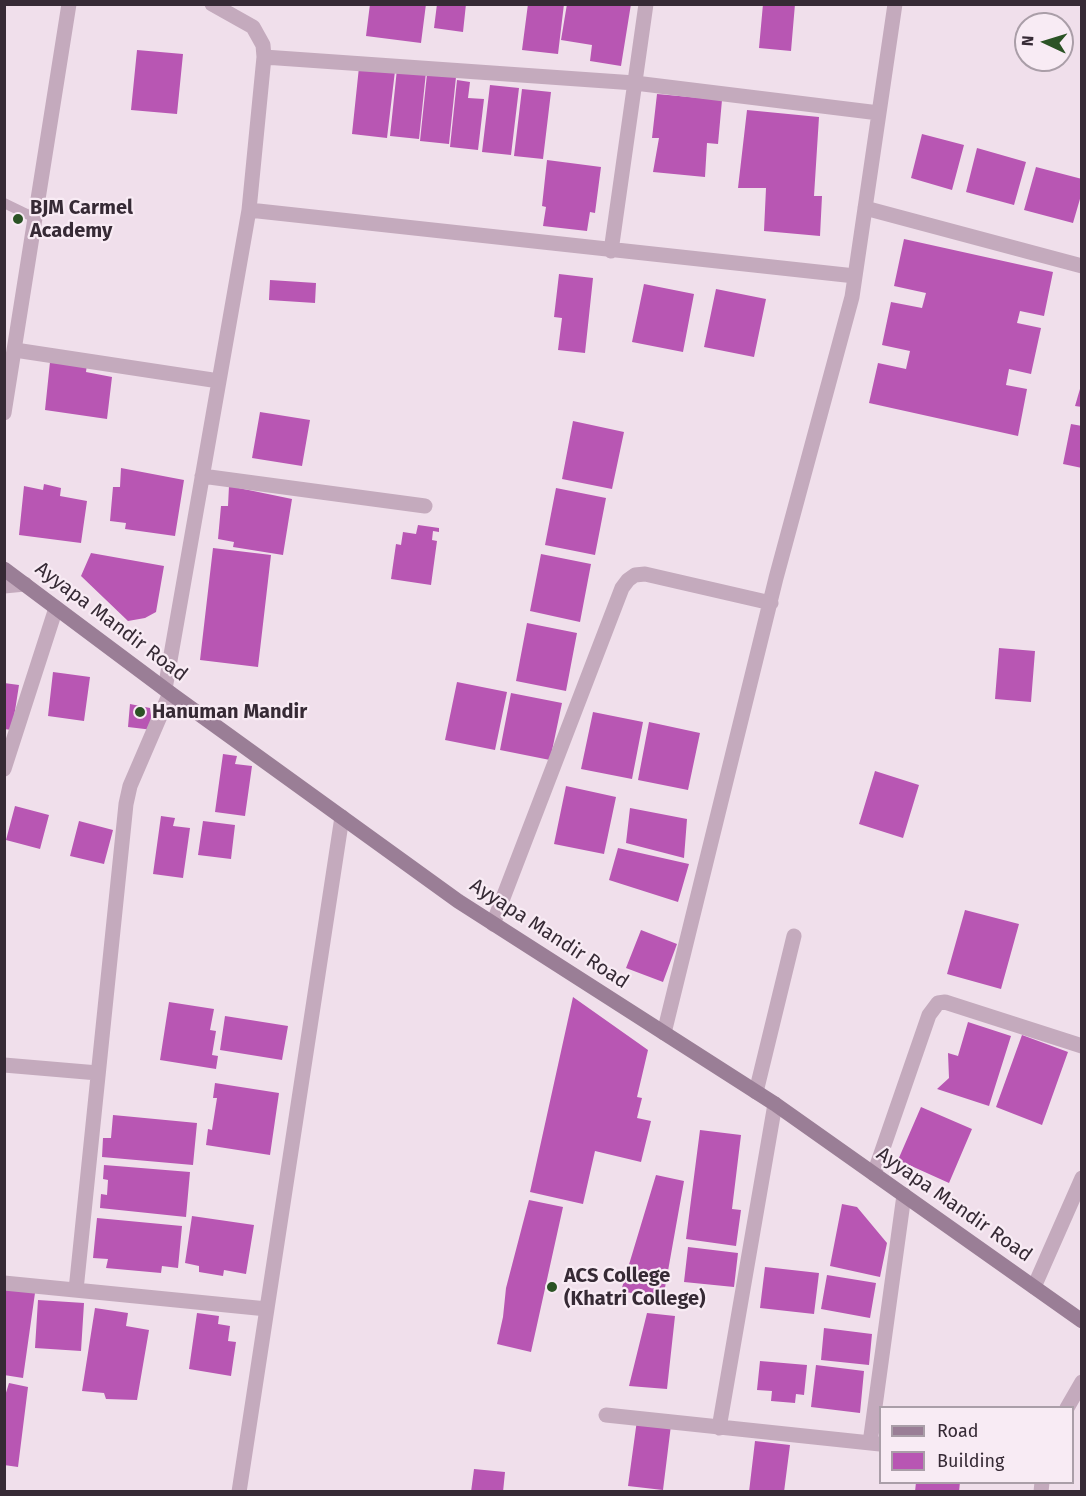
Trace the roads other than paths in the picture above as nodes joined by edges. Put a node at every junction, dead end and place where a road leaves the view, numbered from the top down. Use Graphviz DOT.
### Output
graph roads {
  1 [pos="69,4"];
  2 [pos="212,4"];
  3 [pos="646,4"];
  4 [pos="895,4"];
  5 [pos="264,57"];
  6 [pos="634,84"];
  7 [pos="879,113"];
  8 [pos="4,203"];
  9 [pos="865,208"];
  10 [pos="249,210"];
  11 [pos="35,218"];
  12 [pos="611,251"];
  13 [pos="1082,266"];
  14 [pos="855,276"];
  15 [pos="15,350"];
  16 [pos="219,381"];
  17 [pos="4,413"];
  18 [pos="202,476"];
  19 [pos="425,506"];
  20 [pos="4,569"];
  21 [pos="24,584"];
  22 [pos="4,586"];
  23 [pos="771,603"];
  24 [pos="56,608"];
  25 [pos="167,691"];
  26 [pos="4,769"];
  27 [pos="342,817"];
  28 [pos="493,924"];
  29 [pos="794,936"];
  30 [pos="664,1033"];
  31 [pos="1082,1046"];
  32 [pos="4,1065"];
  33 [pos="98,1073"];
  34 [pos="756,1092"];
  35 [pos="775,1104"];
  36 [pos="874,1174"];
  37 [pos="1082,1178"];
  38 [pos="904,1195"];
  39 [pos="4,1282"];
  40 [pos="1034,1287"];
  41 [pos="76,1290"];
  42 [pos="267,1309"];
  43 [pos="1082,1321"];
  44 [pos="1082,1382"];
  45 [pos="879,1406"];
  46 [pos="1068,1406"];
  47 [pos="879,1409"];
  48 [pos="606,1415"];
  49 [pos="719,1428"];
  50 [pos="875,1443"];
  51 [pos="239,1491"];
  1 -- 11 [label="street"];
  2 -- 5 [label="street"];
  3 -- 6 [label="street"];
  4 -- 7 [label="street"];
  5 -- 6 [label="street"];
  5 -- 10 [label="street"];
  6 -- 7 [label="street"];
  6 -- 12 [label="street"];
  7 -- 9 [label="street"];
  8 -- 11 [label="lane"];
  9 -- 13 [label="street"];
  9 -- 14 [label="street"];
  10 -- 12 [label="street"];
  10 -- 16 [label="street"];
  11 -- 15 [label="street"];
  12 -- 14 [label="street"];
  14 -- 23 [label="street"];
  15 -- 16 [label="street"];
  15 -- 17 [label="street"];
  16 -- 18 [label="street"];
  18 -- 19 [label="street"];
  18 -- 25 [label="street"];
  20 -- 21 [label="street, Ayyapa Mandir Road"];
  21 -- 22 [label="street"];
  21 -- 24 [label="street, Ayyapa Mandir Road"];
  23 -- 28 [label="street"];
  23 -- 30 [label="street"];
  24 -- 25 [label="street, Ayyapa Mandir Road"];
  24 -- 26 [label="street"];
  25 -- 27 [label="street, Ayyapa Mandir Road"];
  25 -- 33 [label="street"];
  27 -- 28 [label="street, Ayyapa Mandir Road"];
  27 -- 42 [label="street"];
  28 -- 30 [label="street, Ayyapa Mandir Road"];
  29 -- 34 [label="street"];
  30 -- 34 [label="street, Ayyapa Mandir Road"];
  31 -- 36 [label="street"];
  32 -- 33 [label="street"];
  33 -- 41 [label="street"];
  34 -- 35 [label="street, Ayyapa Mandir Road"];
  35 -- 36 [label="street, Ayyapa Mandir Road"];
  35 -- 49 [label="street"];
  36 -- 38 [label="street, Ayyapa Mandir Road"];
  37 -- 40 [label="street"];
  38 -- 40 [label="street, Ayyapa Mandir Road"];
  38 -- 45 [label="street"];
  39 -- 41 [label="street"];
  40 -- 43 [label="street, Ayyapa Mandir Road"];
  41 -- 42 [label="street"];
  42 -- 51 [label="street"];
  44 -- 46 [label="street"];
  47 -- 50 [label="street"];
  48 -- 49 [label="street"];
  49 -- 50 [label="street"];
}
